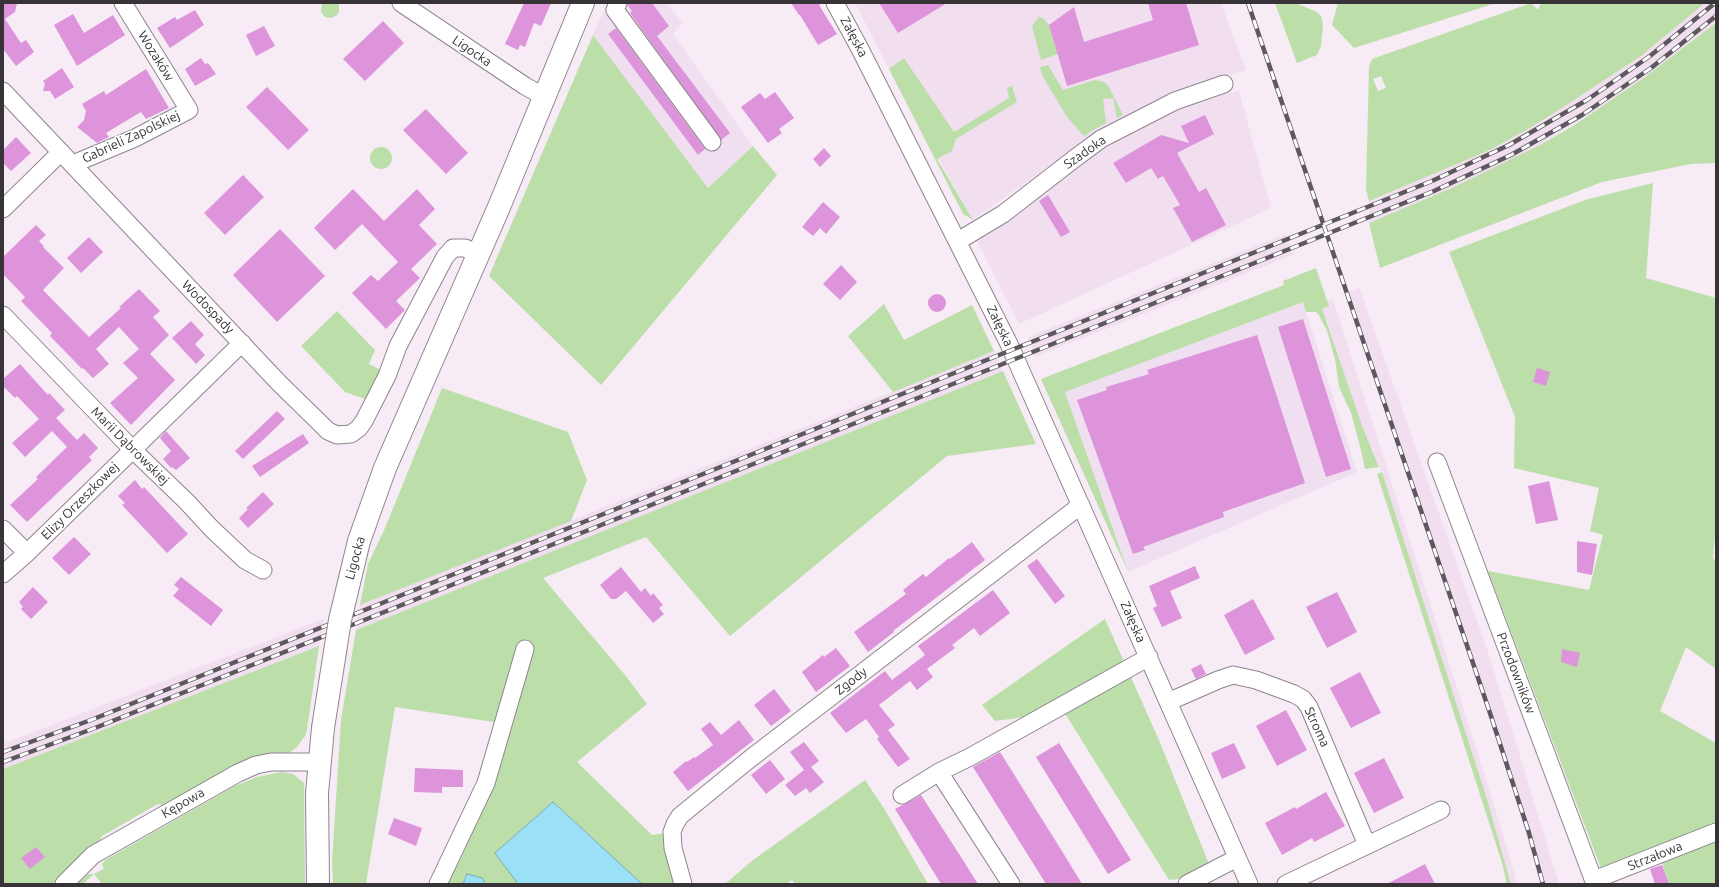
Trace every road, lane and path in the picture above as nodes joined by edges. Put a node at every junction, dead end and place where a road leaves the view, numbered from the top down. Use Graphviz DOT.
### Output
graph roads {
  1 [pos="123,3"];
  2 [pos="401,3"];
  3 [pos="583,3"];
  4 [pos="618,3"];
  5 [pos="835,3"];
  6 [pos="1224,84"];
  7 [pos="3,91"];
  8 [pos="544,98"];
  9 [pos="190,110"];
  10 [pos="712,142"];
  11 [pos="67,158"];
  12 [pos="3,208"];
  13 [pos="958,241"];
  14 [pos="478,254"];
  15 [pos="3,315"];
  16 [pos="242,343"];
  17 [pos="132,449"];
  18 [pos="1437,462"];
  19 [pos="1081,505"];
  20 [pos="3,528"];
  21 [pos="27,553"];
  22 [pos="263,570"];
  23 [pos="3,574"];
  24 [pos="524,649"];
  25 [pos="1149,657"];
  26 [pos="1168,702"];
  27 [pos="319,762"];
  28 [pos="939,772"];
  29 [pos="902,795"];
  30 [pos="1441,810"];
  31 [pos="1716,832"];
  32 [pos="1367,845"];
  33 [pos="1237,858"];
  34 [pos="1595,882"];
  35 [pos="64,884"];
  36 [pos="318,884"];
  37 [pos="438,884"];
  38 [pos="683,884"];
  39 [pos="1011,884"];
  40 [pos="1187,884"];
  41 [pos="1249,884"];
  42 [pos="1286,884"];
  1 -- 9 [label="street, Wozaków"];
  2 -- 8 [label="street, Ligocka"];
  3 -- 8 [label="street, Ligocka"];
  4 -- 10 [label="street"];
  5 -- 13 [label="street, Załęska"];
  6 -- 13 [label="street, Szadoka"];
  7 -- 11 [label="street, Wodospady"];
  8 -- 14 [label="street, Ligocka"];
  9 -- 11 [label="street, Gabrieli Zapolskiej"];
  11 -- 12 [label="street, Gabrieli Zapolskiej"];
  11 -- 16 [label="street, Wodospady"];
  13 -- 19 [label="street, Załęska"];
  14 -- 16 [label="street, Wodospady"];
  14 -- 27 [label="street, Ligocka, bridge"];
  15 -- 17 [label="street, Marii Dąbrowskiej"];
  16 -- 17 [label="street, Elizy Orzeszkowej"];
  17 -- 21 [label="street, Elizy Orzeszkowej"];
  17 -- 22 [label="street, Marii Dąbrowskiej"];
  18 -- 34 [label="street, Przodowników"];
  19 -- 25 [label="street, Załęska"];
  19 -- 38 [label="street, Zgody"];
  20 -- 21 [label="street"];
  21 -- 23 [label="street, Elizy Orzeszkowej"];
  24 -- 37 [label="street"];
  25 -- 26 [label="street, Załęska"];
  25 -- 28 [label="street, Załęska"];
  26 -- 32 [label="street, Stroma"];
  26 -- 33 [label="street, Załęska"];
  27 -- 35 [label="street, Kępowa"];
  27 -- 36 [label="street, Ligocka"];
  28 -- 29 [label="street, Załęska"];
  28 -- 39 [label="street"];
  30 -- 32 [label="street"];
  31 -- 34 [label="street, Strzałowa"];
  32 -- 42 [label="street"];
  33 -- 40 [label="street"];
  33 -- 41 [label="street, Załęska"];
}
